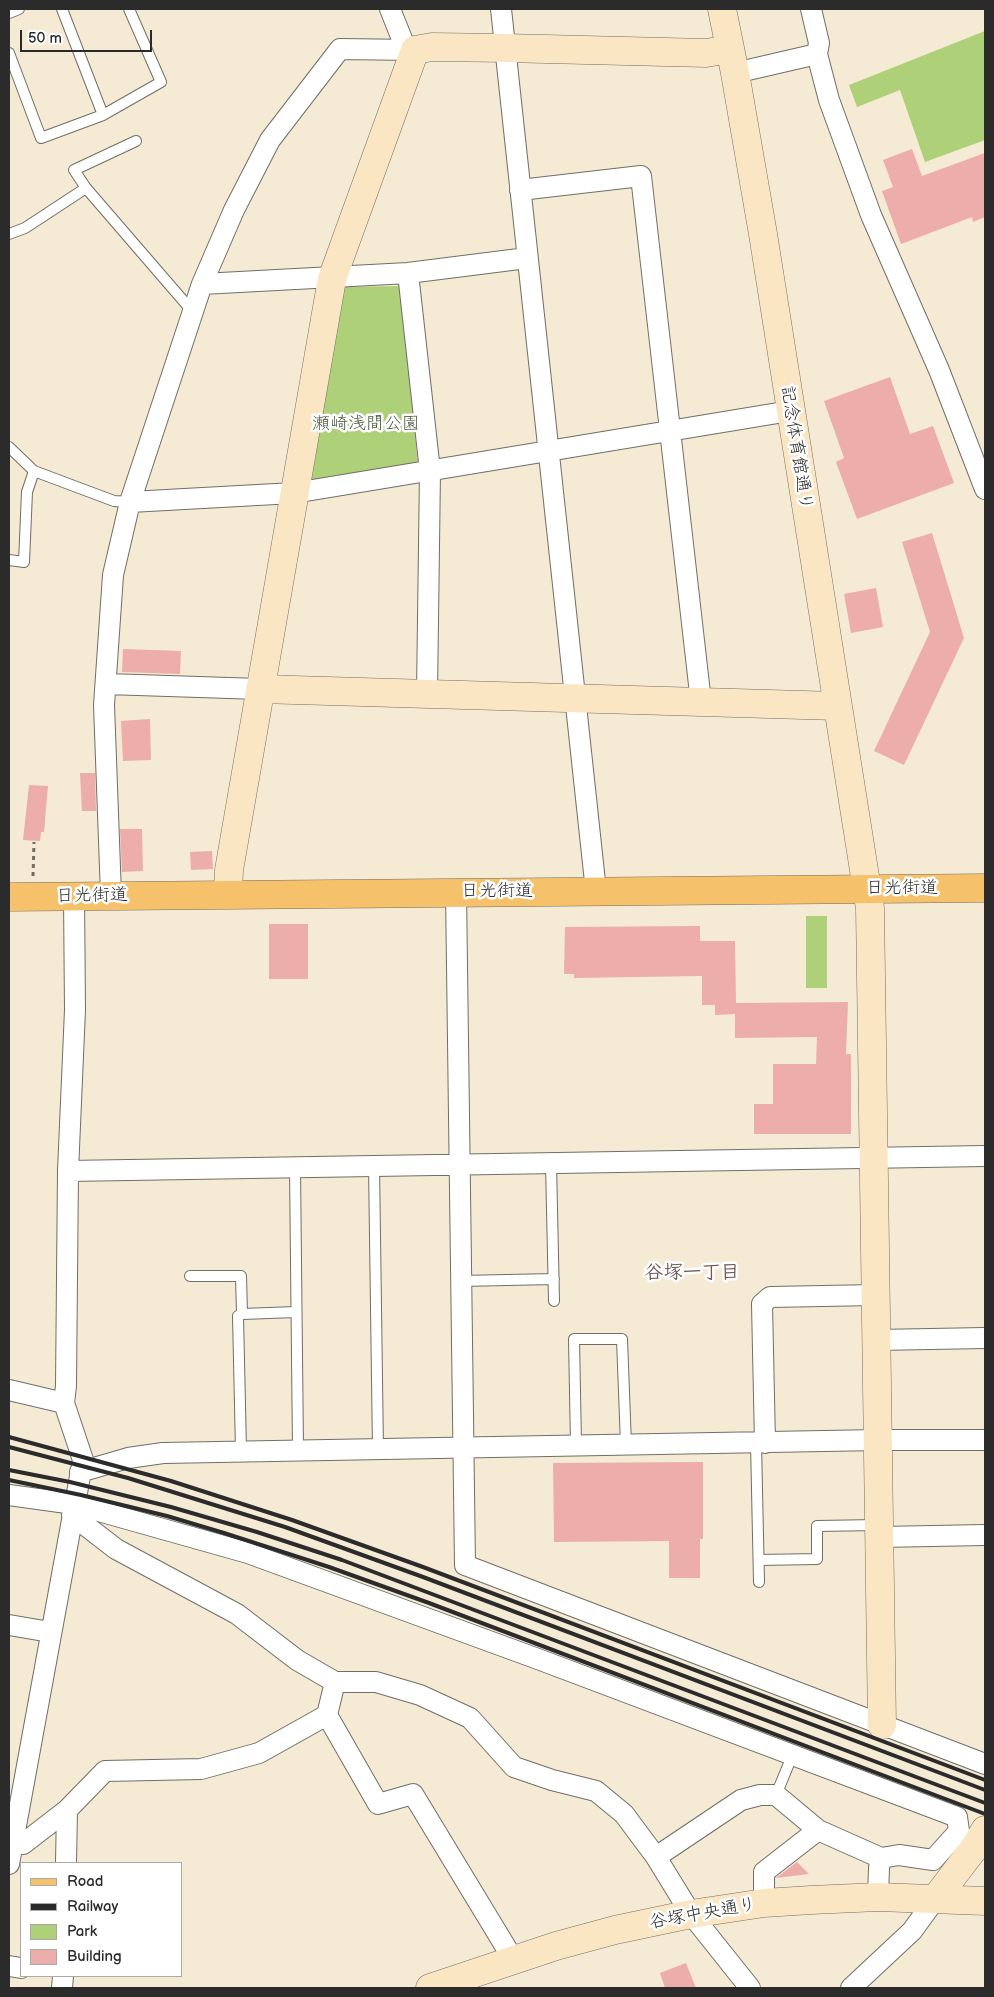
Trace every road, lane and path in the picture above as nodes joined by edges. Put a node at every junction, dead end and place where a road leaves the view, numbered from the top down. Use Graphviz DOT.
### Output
graph roads {
  1 [pos="18,9"];
  2 [pos="62,9"];
  3 [pos="128,9"];
  4 [pos="390,9"];
  5 [pos="501,9"];
  6 [pos="722,9"];
  7 [pos="811,9"];
  8 [pos="9,13"];
  9 [pos="505,48"];
  10 [pos="411,49"];
  11 [pos="9,53"];
  12 [pos="817,54"];
  13 [pos="733,61"];
  14 [pos="103,115"];
  15 [pos="136,141"];
  16 [pos="86,188"];
  17 [pos="520,190"];
  18 [pos="9,234"];
  19 [pos="527,258"];
  20 [pos="408,274"];
  21 [pos="332,279"];
  22 [pos="202,284"];
  23 [pos="194,313"];
  24 [pos="790,411"];
  25 [pos="671,431"];
  26 [pos="9,447"];
  27 [pos="549,450"];
  28 [pos="430,471"];
  29 [pos="34,472"];
  30 [pos="985,489"];
  31 [pos="294,493"];
  32 [pos="130,502"];
  33 [pos="9,560"];
  34 [pos="107,684"];
  35 [pos="260,689"];
  36 [pos="427,694"];
  37 [pos="574,697"];
  38 [pos="701,702"];
  39 [pos="837,706"];
  40 [pos="34,842"];
  41 [pos="33,873"];
  42 [pos="868,888"];
  43 [pos="985,888"];
  44 [pos="456,891"];
  45 [pos="596,891"];
  46 [pos="228,894"];
  47 [pos="111,895"];
  48 [pos="74,896"];
  49 [pos="9,897"];
  50 [pos="985,1156"];
  51 [pos="875,1158"];
  52 [pos="551,1162"];
  53 [pos="459,1165"];
  54 [pos="374,1166"];
  55 [pos="295,1168"];
  56 [pos="68,1171"];
  57 [pos="190,1276"];
  58 [pos="554,1278"];
  59 [pos="461,1281"];
  60 [pos="876,1294"];
  61 [pos="554,1301"];
  62 [pos="296,1312"];
  63 [pos="242,1314"];
  64 [pos="985,1338"];
  65 [pos="877,1340"];
  66 [pos="9,1390"];
  67 [pos="64,1403"];
  68 [pos="878,1440"];
  69 [pos="985,1440"];
  70 [pos="761,1443"];
  71 [pos="576,1445"];
  72 [pos="626,1445"];
  73 [pos="462,1446"];
  74 [pos="378,1448"];
  75 [pos="241,1450"];
  76 [pos="298,1450"];
  77 [pos="80,1472"];
  78 [pos="9,1495"];
  79 [pos="73,1509"];
  80 [pos="879,1531"];
  81 [pos="985,1535"];
  82 [pos="759,1560"];
  83 [pos="759,1582"];
  84 [pos="9,1625"];
  85 [pos="50,1632"];
  86 [pos="335,1682"];
  87 [pos="327,1715"];
  88 [pos="882,1725"];
  89 [pos="790,1761"];
  90 [pos="985,1764"];
  91 [pos="776,1795"];
  92 [pos="67,1810"];
  93 [pos="818,1830"];
  94 [pos="985,1830"];
  95 [pos="13,1843"];
  96 [pos="656,1857"];
  97 [pos="881,1858"];
  98 [pos="66,1862"];
  99 [pos="9,1864"];
  100 [pos="878,1897"];
  101 [pos="936,1898"];
  102 [pos="985,1901"];
  103 [pos="764,1903"];
  104 [pos="691,1914"];
  105 [pos="513,1959"];
  106 [pos="430,1988"];
  107 [pos="750,1988"];
  108 [pos="851,1988"];
  1 -- 8 [label="lane"];
  2 -- 14 [label="lane"];
  3 -- 14 [label="lane"];
  4 -- 10 [label="street"];
  5 -- 9 [label="street"];
  6 -- 13 [label="street, 記念体育館通り"];
  7 -- 12 [label="street"];
  9 -- 10 [label="street"];
  9 -- 13 [label="street"];
  9 -- 17 [label="street"];
  10 -- 21 [label="street"];
  10 -- 22 [label="street"];
  11 -- 14 [label="lane"];
  12 -- 13 [label="street"];
  12 -- 30 [label="street"];
  13 -- 24 [label="street, 記念体育館通り"];
  15 -- 16 [label="lane"];
  16 -- 18 [label="lane"];
  16 -- 23 [label="lane"];
  17 -- 19 [label="street"];
  17 -- 25 [label="street"];
  19 -- 20 [label="street"];
  19 -- 27 [label="street"];
  20 -- 21 [label="street"];
  20 -- 28 [label="street"];
  21 -- 22 [label="street"];
  21 -- 31 [label="street"];
  22 -- 23 [label="street"];
  23 -- 32 [label="street"];
  24 -- 25 [label="street"];
  24 -- 39 [label="street, 記念体育館通り"];
  25 -- 27 [label="street"];
  25 -- 38 [label="street"];
  26 -- 29 [label="lane"];
  27 -- 28 [label="street"];
  27 -- 37 [label="street"];
  28 -- 31 [label="street"];
  28 -- 36 [label="street"];
  29 -- 32 [label="lane"];
  29 -- 33 [label="lane"];
  31 -- 32 [label="street"];
  31 -- 35 [label="street"];
  32 -- 34 [label="street"];
  34 -- 35 [label="street"];
  34 -- 47 [label="street"];
  35 -- 36 [label="street"];
  35 -- 46 [label="street"];
  36 -- 37 [label="street"];
  37 -- 38 [label="street"];
  37 -- 45 [label="street"];
  38 -- 39 [label="street"];
  39 -- 42 [label="street, 記念体育館通り"];
  40 -- 41 [label="path"];
  42 -- 43 [label="main road, 日光街道"];
  42 -- 45 [label="main road, 日光街道"];
  42 -- 51 [label="street, 記念体育館通り"];
  44 -- 45 [label="main road, 日光街道"];
  44 -- 46 [label="main road, 日光街道"];
  44 -- 53 [label="street"];
  46 -- 47 [label="main road, 日光街道"];
  47 -- 48 [label="main road, 日光街道"];
  48 -- 49 [label="main road, 日光街道"];
  48 -- 56 [label="street"];
  50 -- 51 [label="street"];
  51 -- 52 [label="street"];
  51 -- 60 [label="street, 記念体育館通り"];
  52 -- 53 [label="street"];
  52 -- 58 [label="lane"];
  53 -- 54 [label="street"];
  53 -- 59 [label="street"];
  54 -- 55 [label="street"];
  54 -- 74 [label="lane"];
  55 -- 56 [label="street"];
  55 -- 62 [label="lane"];
  56 -- 67 [label="street"];
  57 -- 63 [label="lane"];
  58 -- 59 [label="lane"];
  58 -- 61 [label="lane"];
  59 -- 73 [label="street"];
  60 -- 65 [label="street, 記念体育館通り"];
  60 -- 70 [label="street"];
  62 -- 63 [label="lane"];
  62 -- 76 [label="lane"];
  63 -- 75 [label="lane"];
  64 -- 65 [label="street"];
  65 -- 68 [label="street, 記念体育館通り"];
  66 -- 67 [label="street"];
  67 -- 77 [label="street"];
  68 -- 69 [label="street"];
  68 -- 70 [label="street"];
  68 -- 80 [label="street, 記念体育館通り"];
  70 -- 72 [label="street"];
  70 -- 82 [label="lane"];
  71 -- 72 [label="street"];
  71 -- 72 [label="lane"];
  71 -- 73 [label="street"];
  73 -- 74 [label="street"];
  73 -- 88 [label="street"];
  74 -- 76 [label="street"];
  75 -- 76 [label="street"];
  75 -- 77 [label="street"];
  77 -- 79 [label="street"];
  78 -- 79 [label="street"];
  79 -- 85 [label="street"];
  79 -- 86 [label="street"];
  79 -- 97 [label="street"];
  80 -- 81 [label="street"];
  80 -- 82 [label="lane"];
  80 -- 88 [label="street, 記念体育館通り"];
  82 -- 83 [label="lane"];
  84 -- 85 [label="street"];
  85 -- 95 [label="street"];
  86 -- 87 [label="street"];
  86 -- 96 [label="street"];
  87 -- 92 [label="street"];
  87 -- 105 [label="street"];
  88 -- 90 [label="street"];
  89 -- 91 [label="lane"];
  91 -- 93 [label="street"];
  91 -- 96 [label="street"];
  92 -- 95 [label="street"];
  92 -- 98 [label="street"];
  93 -- 97 [label="street"];
  93 -- 103 [label="street"];
  94 -- 101 [label="street"];
  95 -- 99 [label="street"];
  96 -- 104 [label="street"];
  97 -- 100 [label="street"];
  100 -- 101 [label="street, 谷塚中央通り"];
  100 -- 103 [label="street, 谷塚中央通り"];
  101 -- 102 [label="street, 谷塚中央通り"];
  101 -- 108 [label="street"];
  103 -- 104 [label="street, 谷塚中央通り"];
  104 -- 105 [label="street, 谷塚中央通り"];
  104 -- 107 [label="street"];
  105 -- 106 [label="street, 谷塚中央通り"];
}
